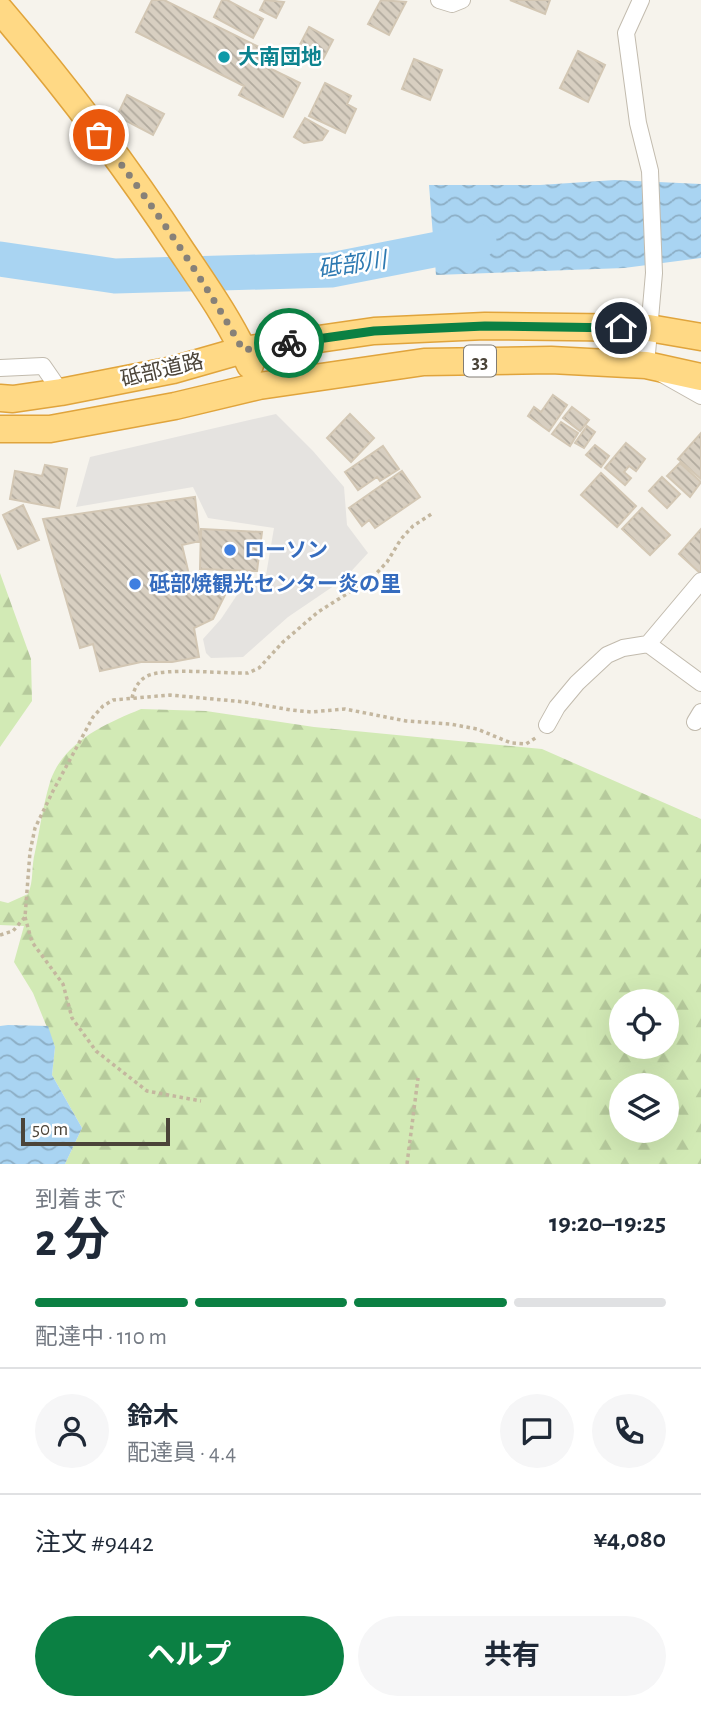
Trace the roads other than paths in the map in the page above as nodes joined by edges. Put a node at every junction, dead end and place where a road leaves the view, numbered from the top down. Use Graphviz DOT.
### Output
graph roads {
  1 [pos="439,0"];
  2 [pos="463,0"];
  3 [pos="641,0"];
  4 [pos="0,10"];
  5 [pos="649,328"];
  6 [pos="701,337"];
  7 [pos="243,350"];
  8 [pos="646,365"];
  9 [pos="0,368"];
  10 [pos="701,377"];
  11 [pos="259,386"];
  12 [pos="61,392"];
  13 [pos="701,396"];
  14 [pos="0,398"];
  15 [pos="0,429"];
  16 [pos="701,581"];
  17 [pos="648,644"];
  18 [pos="701,683"];
  19 [pos="547,724"];
  1 -- 2 [label="street"];
  3 -- 5 [label="street"];
  4 -- 7 [label="highway"];
  5 -- 6 [label="highway, 砥部道路 / 33"];
  5 -- 7 [label="highway, 砥部道路 / 33"];
  5 -- 8 [label="street"];
  7 -- 11 [label="highway"];
  7 -- 12 [label="highway, 砥部道路 / 33"];
  8 -- 10 [label="highway, 砥部道路 / 33"];
  8 -- 11 [label="highway, 砥部道路 / 33"];
  8 -- 13 [label="street"];
  9 -- 12 [label="street"];
  11 -- 15 [label="highway, 砥部道路 / 33"];
  12 -- 14 [label="highway, 砥部道路 / 33"];
  16 -- 17 [label="street"];
  17 -- 18 [label="street"];
  17 -- 19 [label="street"];
}
